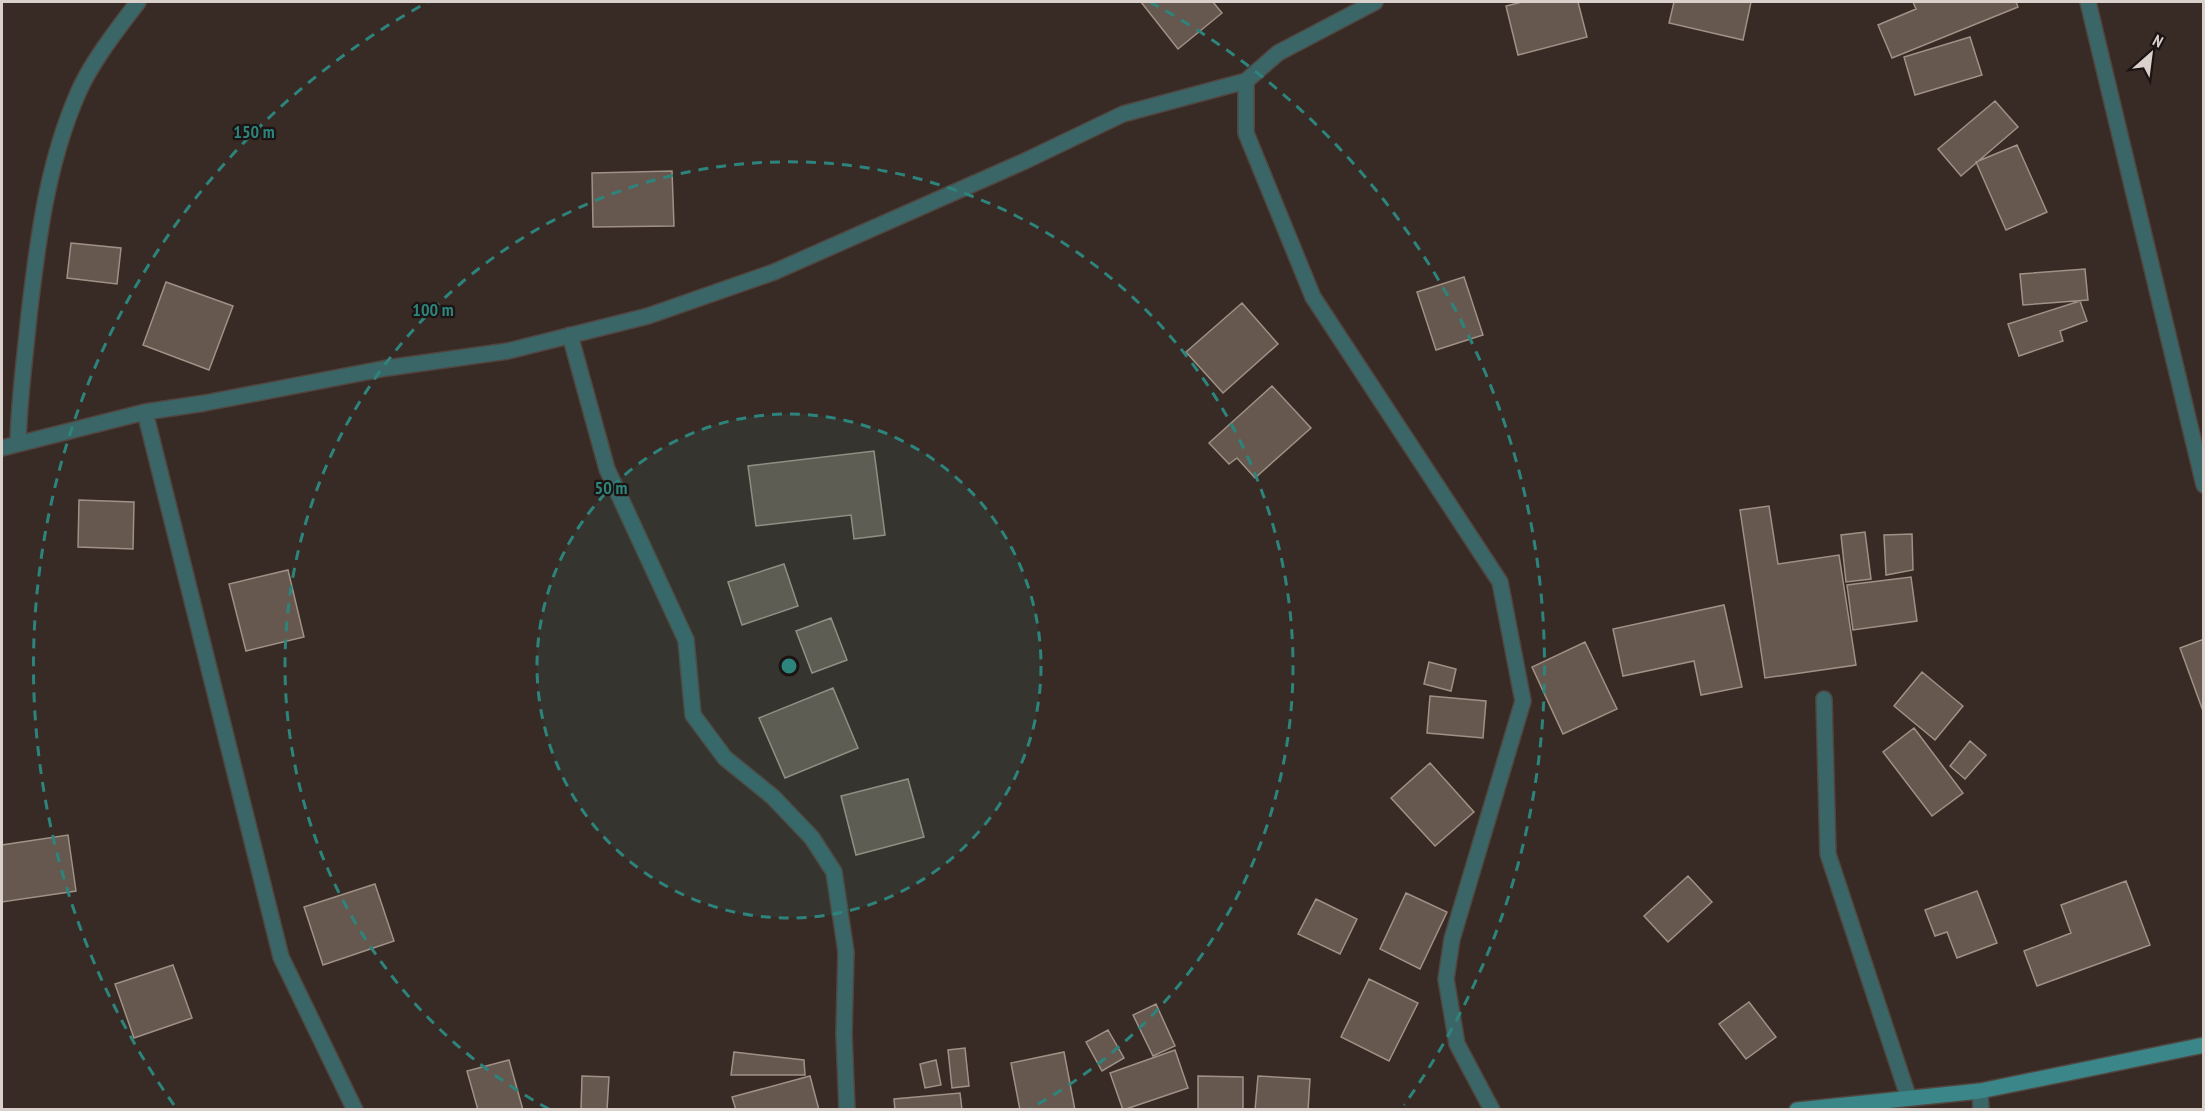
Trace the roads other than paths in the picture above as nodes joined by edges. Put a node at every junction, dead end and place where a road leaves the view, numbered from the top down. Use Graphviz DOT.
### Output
graph roads {
  1 [pos="138,2"];
  2 [pos="1372,2"];
  3 [pos="2088,2"];
  4 [pos="1246,81"];
  5 [pos="570,335"];
  6 [pos="145,412"];
  7 [pos="18,442"];
  8 [pos="2,448"];
  9 [pos="2204,485"];
  10 [pos="1824,699"];
  11 [pos="2204,1046"];
  12 [pos="1980,1091"];
  13 [pos="1908,1096"];
  14 [pos="355,1110"];
  15 [pos="847,1110"];
  16 [pos="1492,1110"];
  17 [pos="1797,1110"];
  18 [pos="1981,1110"];
  1 -- 7 [label="street"];
  2 -- 4 [label="street"];
  3 -- 9 [label="street"];
  4 -- 5 [label="street"];
  4 -- 16 [label="street"];
  5 -- 6 [label="street"];
  5 -- 15 [label="street"];
  6 -- 7 [label="street"];
  6 -- 14 [label="street"];
  7 -- 8 [label="street"];
  10 -- 13 [label="street"];
  11 -- 12 [label="street"];
  12 -- 13 [label="street"];
  12 -- 18 [label="street"];
  13 -- 17 [label="street"];
}
